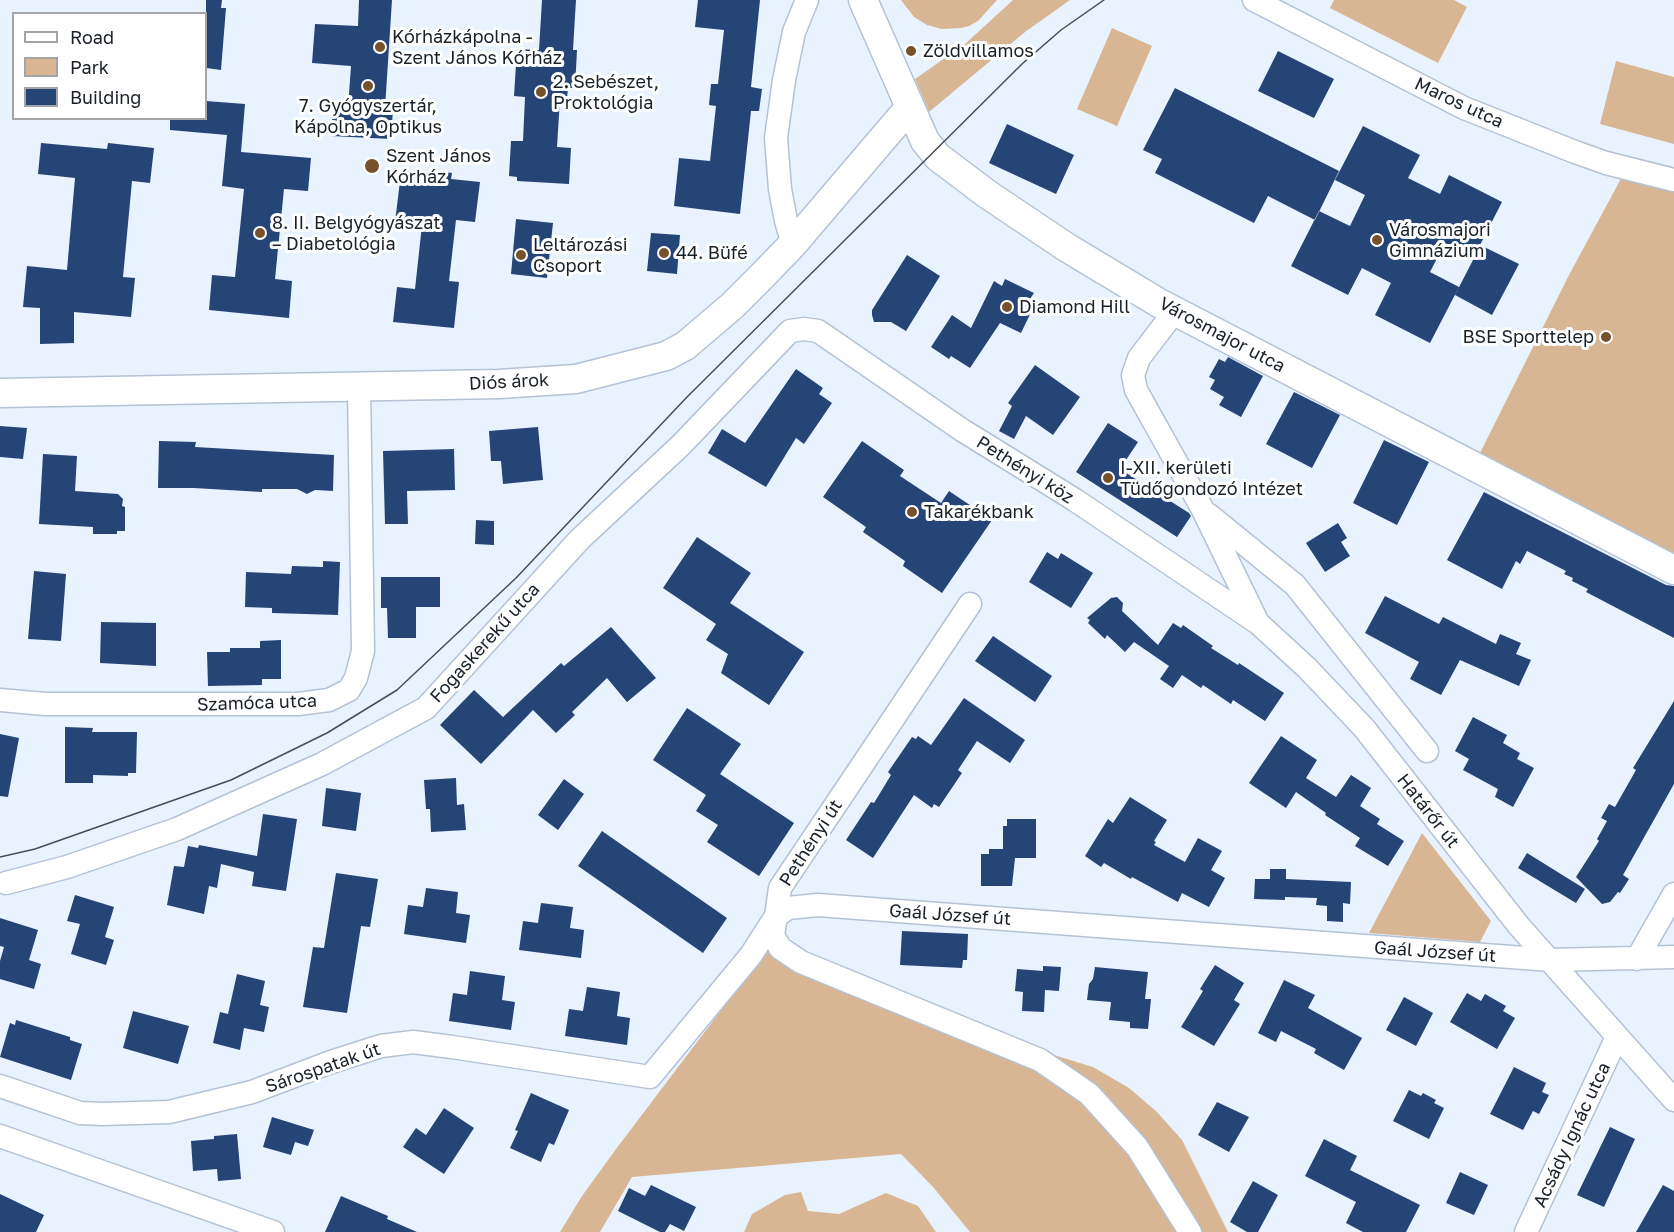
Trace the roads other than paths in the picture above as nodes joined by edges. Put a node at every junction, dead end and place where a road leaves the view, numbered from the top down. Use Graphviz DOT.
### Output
graph roads {
  1 [pos="807,0"];
  2 [pos="863,0"];
  3 [pos="1254,0"];
  4 [pos="909,108"];
  5 [pos="1674,180"];
  6 [pos="793,244"];
  7 [pos="1175,311"];
  8 [pos="790,331"];
  9 [pos="359,387"];
  10 [pos="0,393"];
  11 [pos="1203,510"];
  12 [pos="1674,570"];
  13 [pos="970,604"];
  14 [pos="1258,623"];
  15 [pos="0,700"];
  16 [pos="1427,751"];
  17 [pos="6,883"];
  18 [pos="1674,894"];
  19 [pos="776,916"];
  20 [pos="1674,957"];
  21 [pos="1637,959"];
  22 [pos="1551,960"];
  23 [pos="1617,1037"];
  24 [pos="650,1077"];
  25 [pos="0,1086"];
  26 [pos="1674,1101"];
  27 [pos="0,1136"];
  28 [pos="273,1232"];
  29 [pos="1190,1232"];
  30 [pos="1526,1232"];
  1 -- 6 [label="street"];
  2 -- 4 [label="street, Városmajor utca"];
  3 -- 5 [label="street, Maros utca"];
  4 -- 6 [label="street, Diós árok"];
  4 -- 7 [label="street, Városmajor utca"];
  6 -- 9 [label="street, Diós árok"];
  7 -- 11 [label="street, Határőr út"];
  7 -- 12 [label="street, Városmajor utca"];
  8 -- 14 [label="street, Pethényi köz"];
  8 -- 17 [label="street, Fogaskerekű utca"];
  9 -- 10 [label="street, Diós árok"];
  9 -- 15 [label="street, Szamóca utca"];
  11 -- 14 [label="street, Határőr út"];
  11 -- 16 [label="street, Határőr út"];
  13 -- 19 [label="street, Pethényi út"];
  14 -- 22 [label="street, Határőr út"];
  18 -- 21 [label="street"];
  19 -- 22 [label="street, Gaál József út"];
  19 -- 24 [label="street, Pethényi út"];
  19 -- 29 [label="street"];
  20 -- 21 [label="street, Gaál József út"];
  21 -- 22 [label="street, Gaál József út"];
  22 -- 23 [label="street, Határőr út"];
  23 -- 26 [label="street, Határőr út"];
  23 -- 30 [label="street, Acsády Ignác utca"];
  24 -- 25 [label="street, Sárospatak út"];
  27 -- 28 [label="street"];
}
